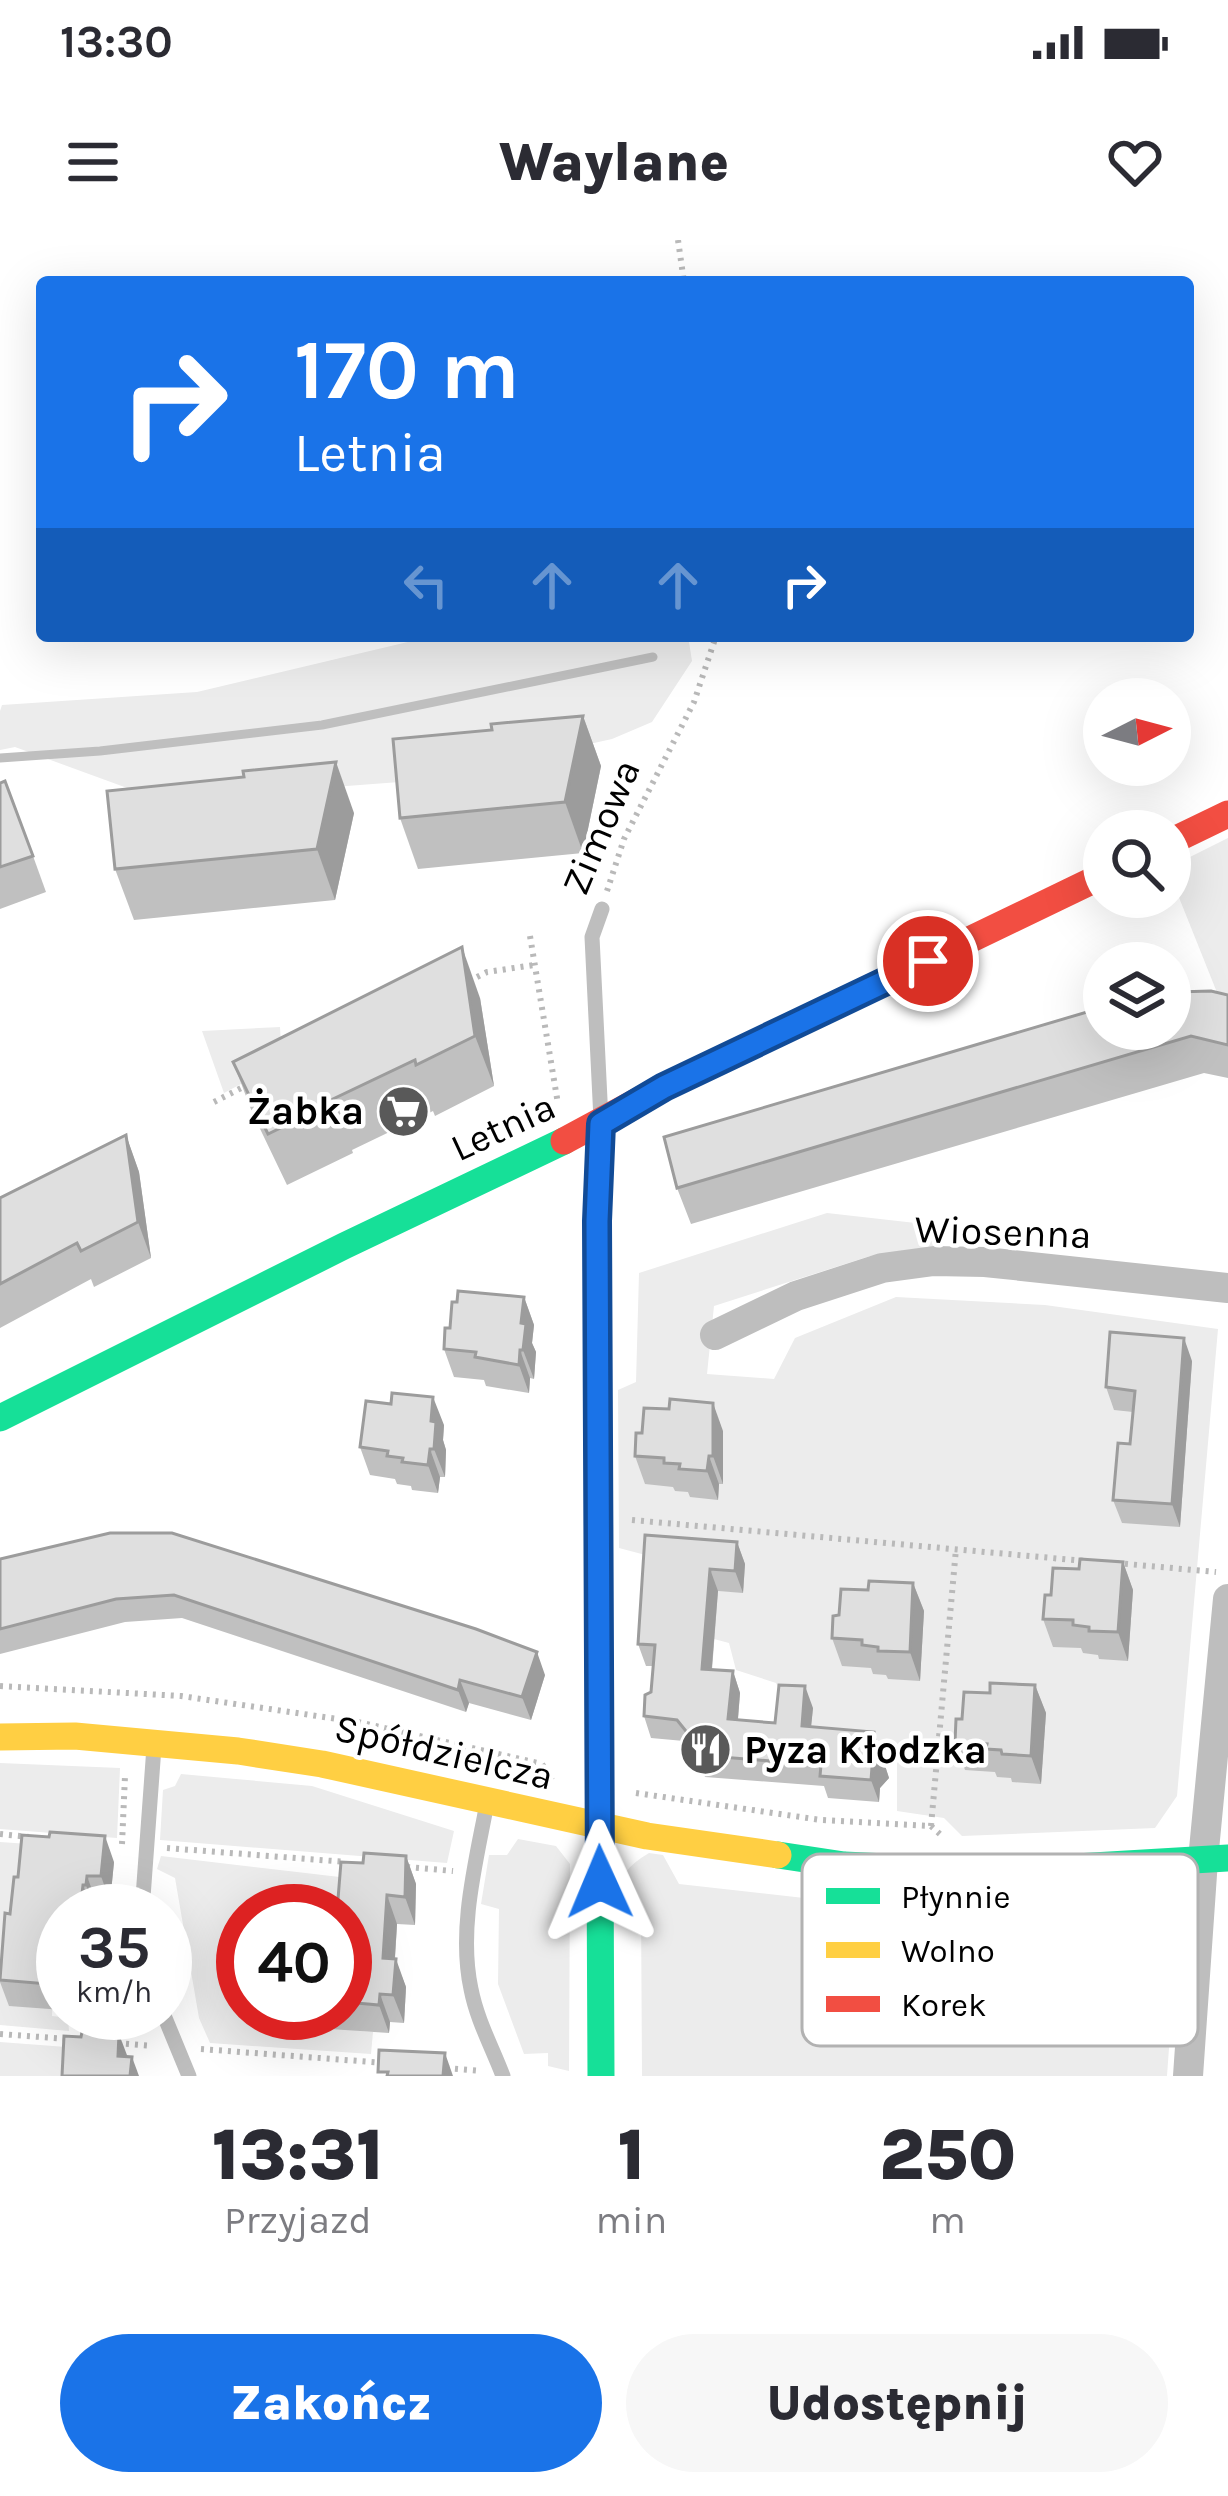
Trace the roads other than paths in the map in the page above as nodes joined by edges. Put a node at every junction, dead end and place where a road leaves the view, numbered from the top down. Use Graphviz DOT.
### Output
graph roads {
  1 [pos="1228,814"];
  2 [pos="1191,832"];
  3 [pos="1083,885"];
  4 [pos="602,909"];
  5 [pos="601,1124"];
  6 [pos="1228,1288"];
  7 [pos="715,1335"];
  8 [pos="0,1418"];
  9 [pos="1228,1599"];
  10 [pos="0,1737"];
  11 [pos="153,1755"];
  12 [pos="487,1800"];
  13 [pos="599,1826"];
  14 [pos="802,1858"];
  15 [pos="1216,1859"];
  16 [pos="144,1884"];
  17 [pos="1198,1998"];
  18 [pos="174,2040"];
  19 [pos="1192,2046"];
  20 [pos="502,2074"];
  21 [pos="189,2076"];
  22 [pos="601,2076"];
  23 [pos="1188,2076"];
  1 -- 2 [label="street"];
  3 -- 5 [label="street, Letnia"];
  4 -- 5 [label="lane, Zimowa"];
  5 -- 8 [label="street, Letnia"];
  5 -- 13 [label="street"];
  6 -- 7 [label="street, Wiosenna"];
  9 -- 15 [label="street"];
  10 -- 11 [label="street, Spółdzielcza"];
  11 -- 12 [label="street, Spółdzielcza"];
  11 -- 16 [label="lane"];
  12 -- 13 [label="street, Spółdzielcza"];
  12 -- 20 [label="lane"];
  13 -- 14 [label="street, Spółdzielcza"];
  13 -- 22 [label="street"];
  15 -- 17 [label="street"];
  18 -- 21 [label="lane"];
  19 -- 23 [label="street"];
}
